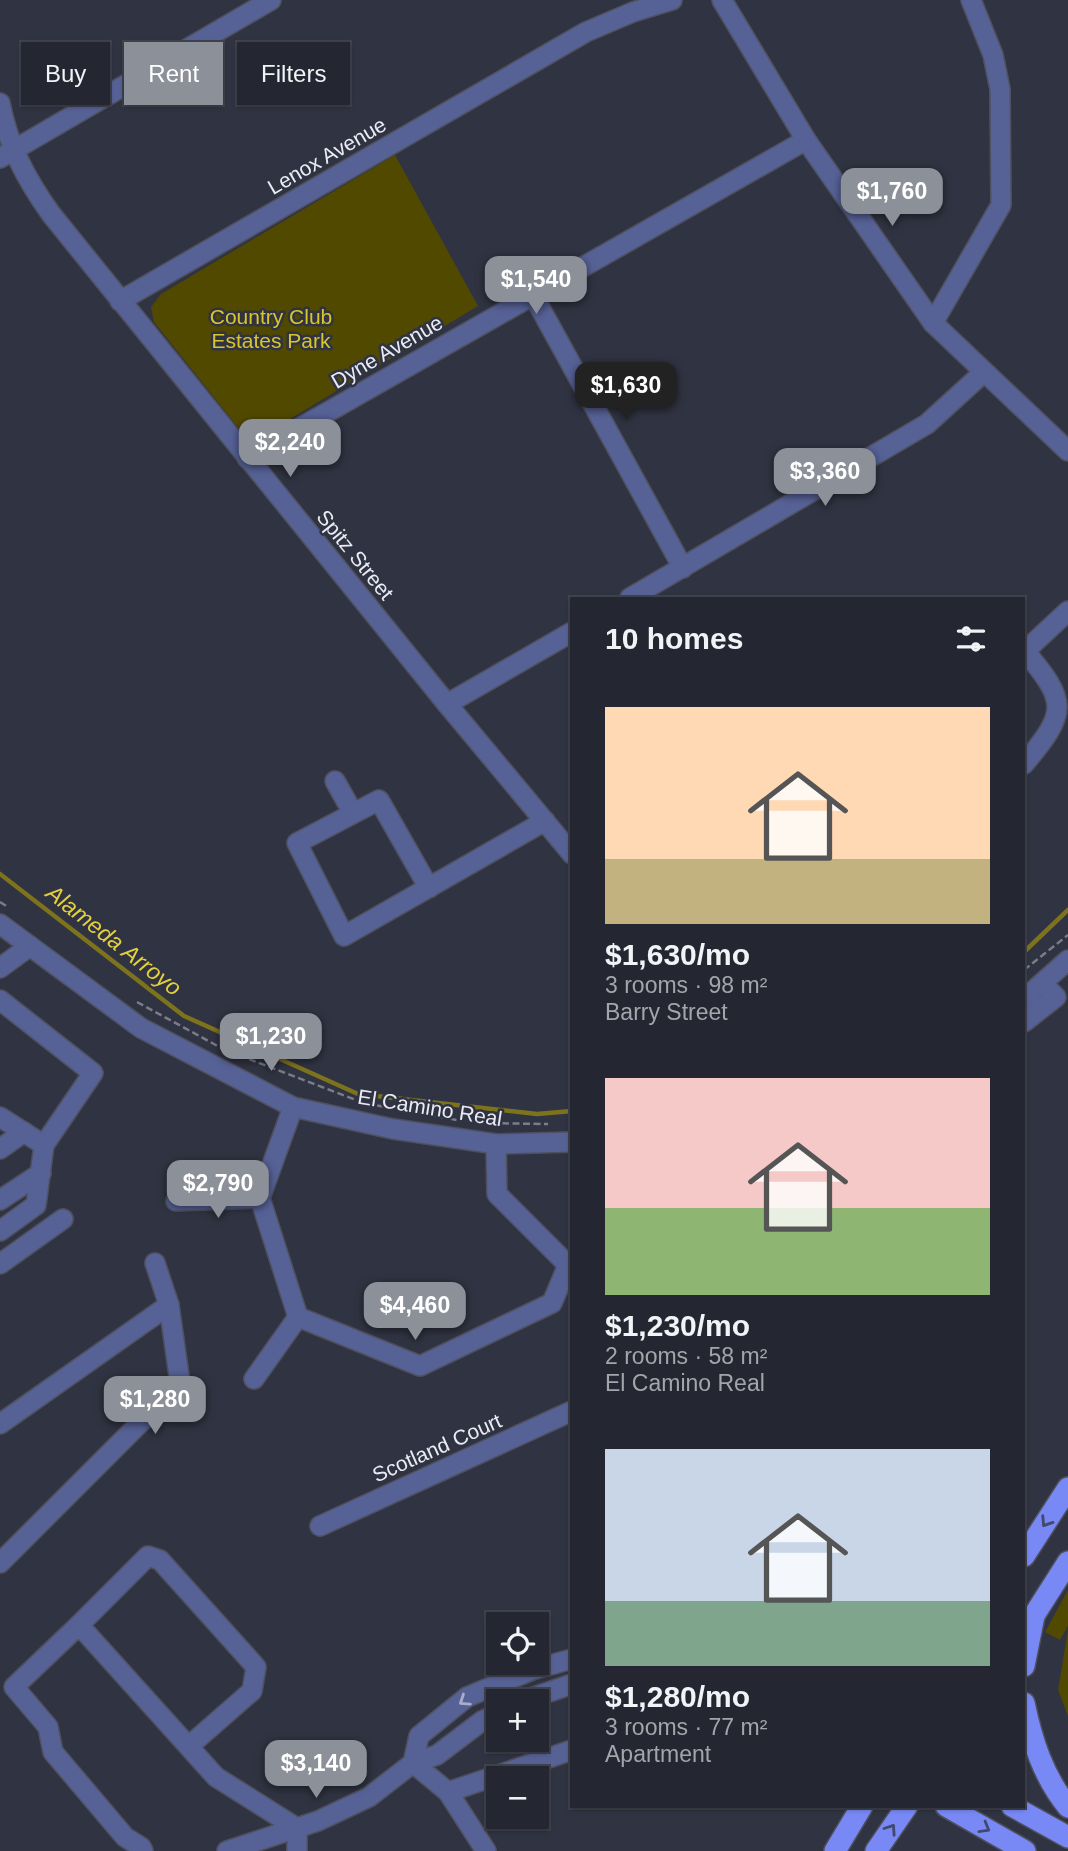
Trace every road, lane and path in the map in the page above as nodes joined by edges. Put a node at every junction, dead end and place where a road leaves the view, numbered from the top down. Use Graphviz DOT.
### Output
graph roads {
  1 [pos="271,0"];
  2 [pos="672,0"];
  3 [pos="722,0"];
  4 [pos="971,0"];
  5 [pos="0,103"];
  6 [pos="806,140"];
  7 [pos="6,154"];
  8 [pos="533,295"];
  9 [pos="120,301"];
  10 [pos="933,323"];
  11 [pos="984,372"];
  12 [pos="1068,451"];
  13 [pos="247,458"];
  14 [pos="683,568"];
  15 [pos="632,597"];
  16 [pos="1068,611"];
  17 [pos="570,633"];
  18 [pos="1025,649"];
  19 [pos="1025,651"];
  20 [pos="447,704"];
  21 [pos="1025,763"];
  22 [pos="335,781"];
  23 [pos="353,813"];
  24 [pos="545,821"];
  25 [pos="570,849"];
  26 [pos="429,888"];
  27 [pos="0,902"];
  28 [pos="4,916"];
  29 [pos="1068,934"];
  30 [pos="30,946"];
  31 [pos="1068,960"];
  32 [pos="0,968"];
  33 [pos="1025,969"];
  34 [pos="1056,990"];
  35 [pos="132,999"];
  36 [pos="1025,999"];
  37 [pos="0,1000"];
  38 [pos="1025,1021"];
  39 [pos="293,1107"];
  40 [pos="0,1117"];
  41 [pos="465,1121"];
  42 [pos="477,1123"];
  43 [pos="559,1124"];
  44 [pos="24,1132"];
  45 [pos="570,1142"];
  46 [pos="496,1144"];
  47 [pos="44,1145"];
  48 [pos="0,1149"];
  49 [pos="41,1173"];
  50 [pos="260,1198"];
  51 [pos="0,1200"];
  52 [pos="176,1201"];
  53 [pos="63,1219"];
  54 [pos="0,1231"];
  55 [pos="155,1263"];
  56 [pos="0,1264"];
  57 [pos="570,1265"];
  58 [pos="169,1305"];
  59 [pos="298,1317"];
  60 [pos="254,1379"];
  61 [pos="570,1412"];
  62 [pos="0,1424"];
  63 [pos="1068,1488"];
  64 [pos="320,1526"];
  65 [pos="1025,1554"];
  66 [pos="1068,1562"];
  67 [pos="0,1563"];
  68 [pos="1029,1623"];
  69 [pos="79,1625"];
  70 [pos="1025,1657"];
  71 [pos="570,1660"];
  72 [pos="570,1685"];
  73 [pos="549,1692"];
  74 [pos="1025,1707"];
  75 [pos="486,1719"];
  76 [pos="189,1746"];
  77 [pos="570,1751"];
  78 [pos="413,1763"];
  79 [pos="448,1792"];
  80 [pos="1068,1807"];
  81 [pos="861,1808"];
  82 [pos="906,1808"];
  83 [pos="949,1808"];
  84 [pos="1016,1808"];
  85 [pos="296,1828"];
  86 [pos="1068,1837"];
  87 [pos="143,1851"];
  88 [pos="227,1851"];
  89 [pos="297,1851"];
  90 [pos="486,1851"];
  91 [pos="835,1851"];
  92 [pos="876,1851"];
  93 [pos="1024,1851"];
  1 -- 7 [label="street"];
  2 -- 9 [label="street, Lenox Avenue"];
  3 -- 6 [label="street"];
  4 -- 10 [label="street"];
  5 -- 7 [label="street, Spitz Street"];
  6 -- 8 [label="street, Dyne Avenue"];
  6 -- 10 [label="street"];
  7 -- 9 [label="street, Spitz Street"];
  8 -- 13 [label="street, Dyne Avenue"];
  8 -- 14 [label="street"];
  9 -- 13 [label="street, Spitz Street"];
  10 -- 11 [label="street"];
  11 -- 12 [label="street"];
  11 -- 14 [label="street"];
  13 -- 20 [label="street, Spitz Street"];
  14 -- 15 [label="street"];
  16 -- 18 [label="street"];
  17 -- 20 [label="street"];
  19 -- 21 [label="street"];
  20 -- 24 [label="street, Spitz Street"];
  22 -- 23 [label="street"];
  23 -- 26 [label="street"];
  23 -- 26 [label="street"];
  24 -- 25 [label="street, Spitz Street"];
  24 -- 26 [label="street"];
  27 -- 28 [label="path"];
  28 -- 30 [label="street, El Camino Real"];
  29 -- 33 [label="path"];
  30 -- 32 [label="street"];
  30 -- 39 [label="street, El Camino Real"];
  31 -- 34 [label="street"];
  34 -- 36 [label="street"];
  34 -- 38 [label="street"];
  35 -- 41 [label="path"];
  37 -- 47 [label="street"];
  39 -- 46 [label="street, El Camino Real"];
  39 -- 50 [label="street"];
  40 -- 44 [label="street"];
  42 -- 43 [label="path"];
  44 -- 47 [label="street"];
  44 -- 48 [label="street"];
  45 -- 46 [label="street, El Camino Real"];
  46 -- 57 [label="street"];
  47 -- 49 [label="street"];
  49 -- 51 [label="street"];
  49 -- 54 [label="street"];
  50 -- 52 [label="street"];
  50 -- 59 [label="street"];
  53 -- 56 [label="street"];
  55 -- 58 [label="street"];
  57 -- 59 [label="street"];
  58 -- 62 [label="street"];
  58 -- 67 [label="street"];
  59 -- 60 [label="street"];
  61 -- 64 [label="street, Scotland Court"];
  63 -- 65 [label="main road, one-way"];
  66 -- 68 [label="main road"];
  68 -- 70 [label="main road"];
  69 -- 76 [label="street"];
  69 -- 76 [label="street"];
  69 -- 87 [label="street"];
  71 -- 78 [label="street, one-way"];
  72 -- 73 [label="street"];
  74 -- 80 [label="main road"];
  75 -- 78 [label="street"];
  76 -- 85 [label="street"];
  77 -- 79 [label="street"];
  78 -- 79 [label="street"];
  78 -- 85 [label="street"];
  79 -- 90 [label="street"];
  81 -- 91 [label="main road"];
  92 -- 82 [label="main road, one-way"];
  83 -- 93 [label="main road, one-way"];
  84 -- 86 [label="main road"];
  85 -- 88 [label="street"];
  85 -- 89 [label="street"];
}
